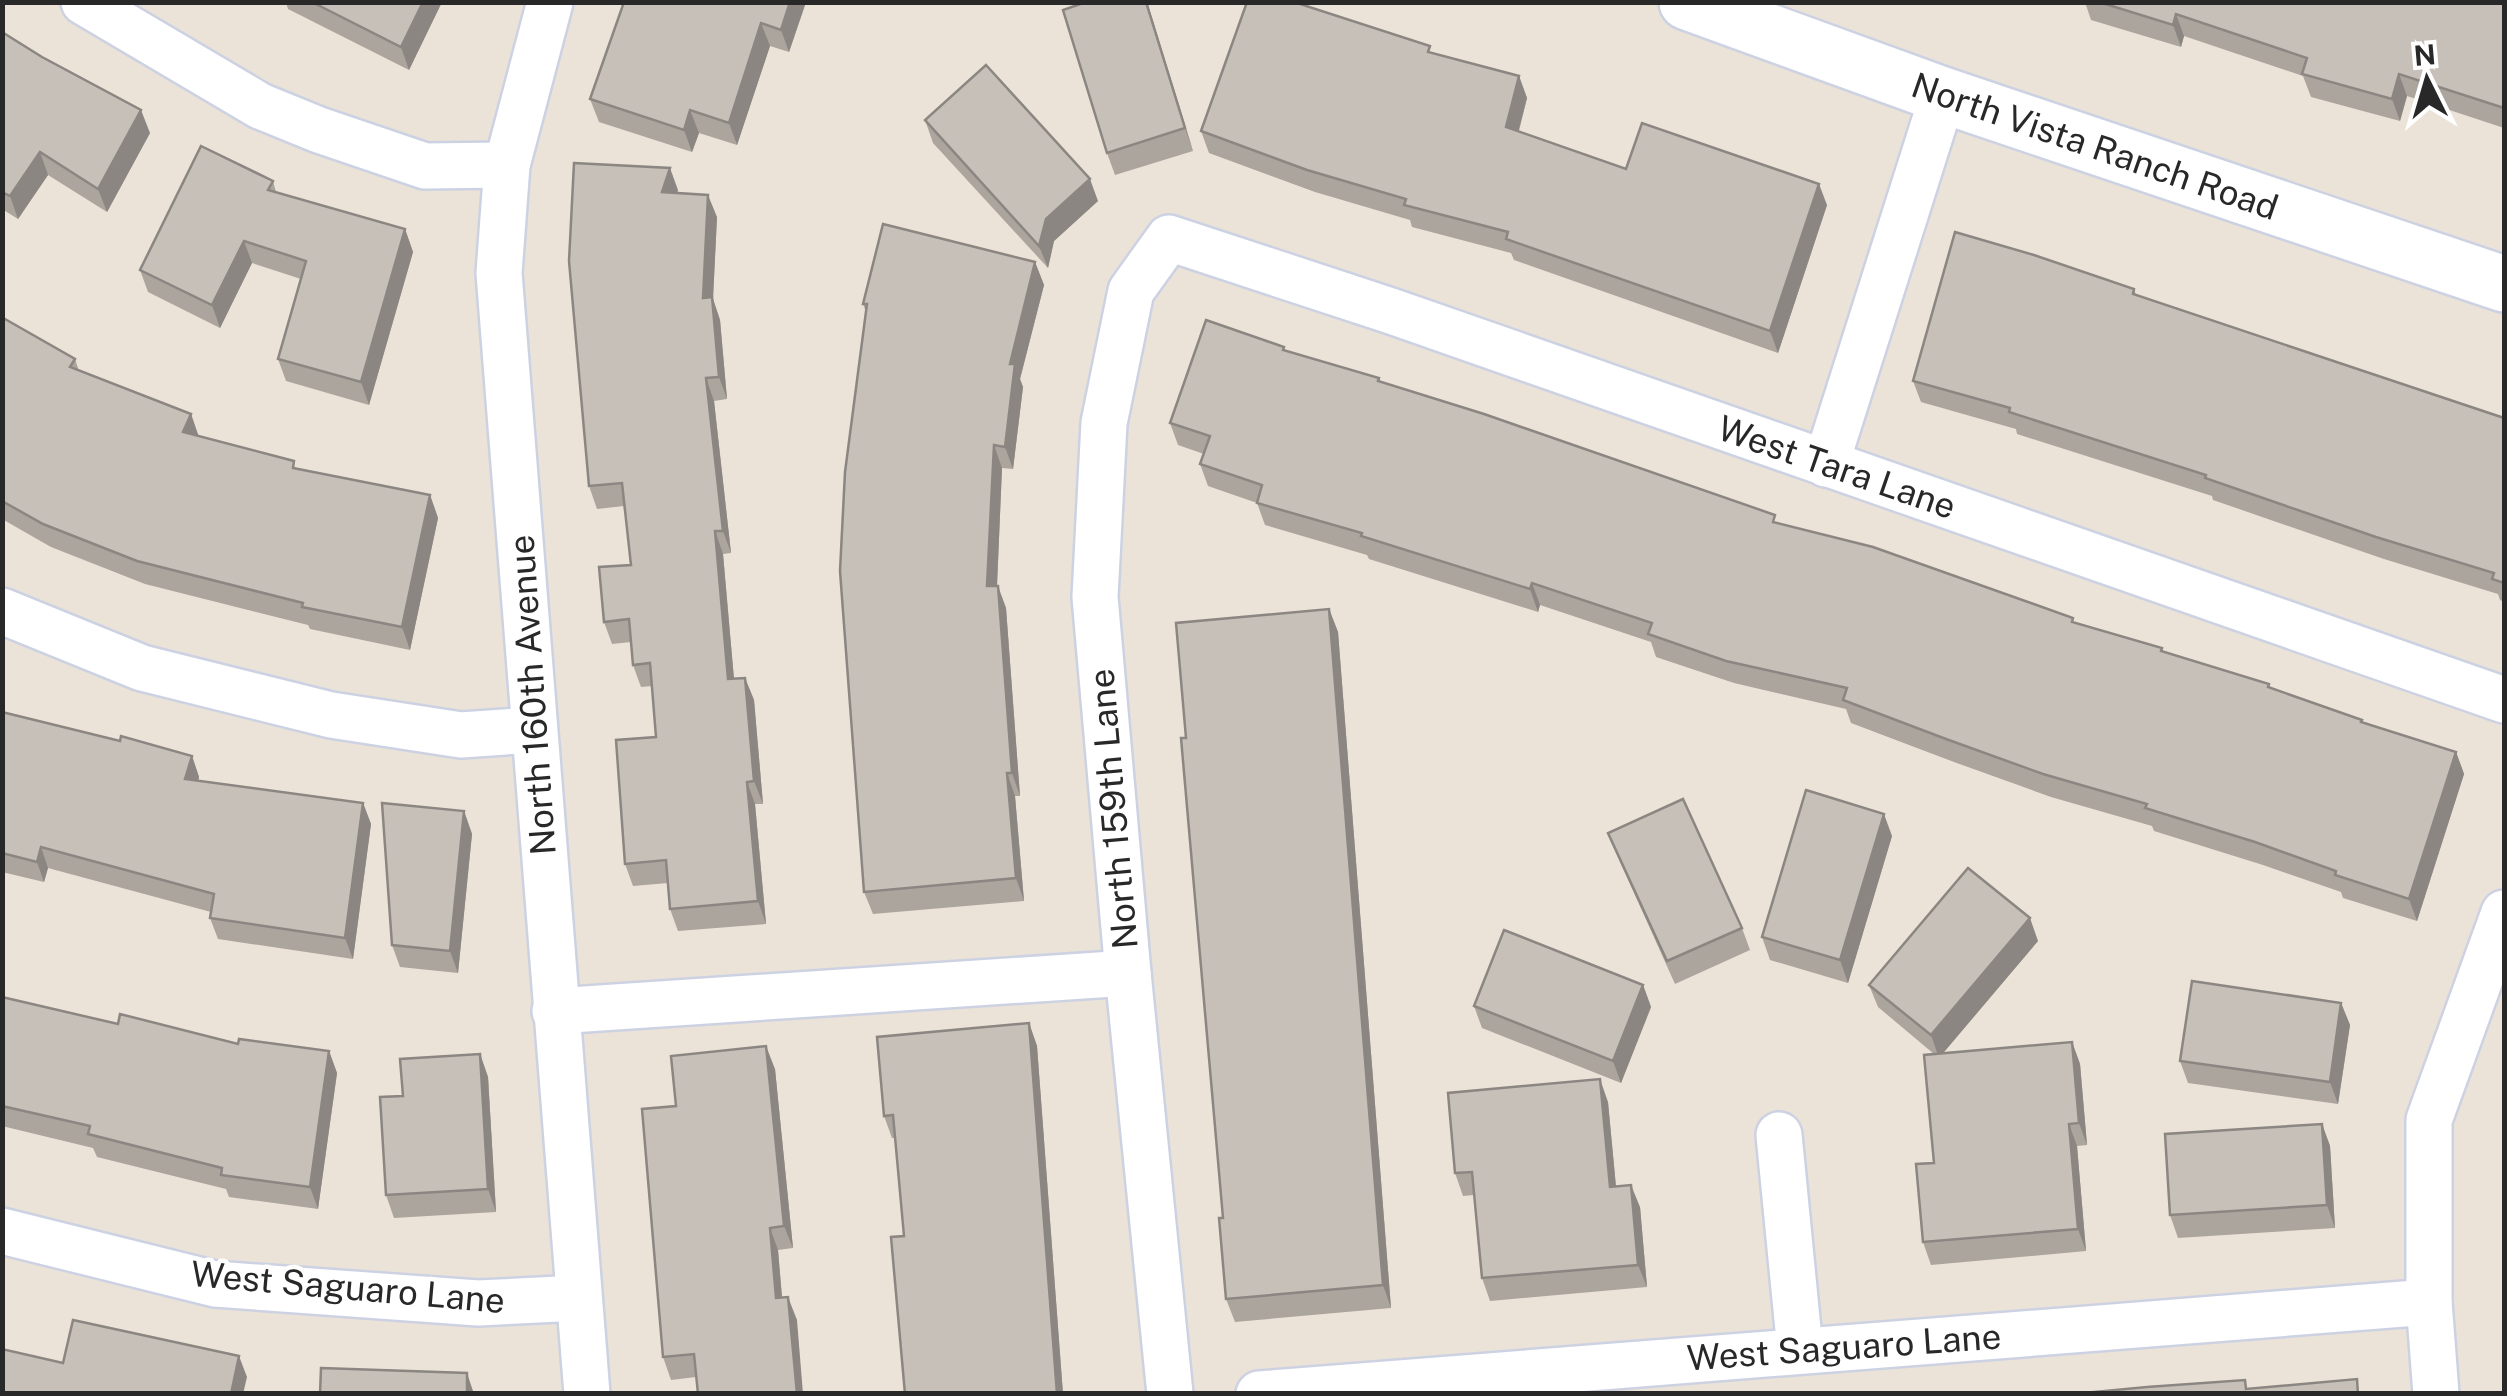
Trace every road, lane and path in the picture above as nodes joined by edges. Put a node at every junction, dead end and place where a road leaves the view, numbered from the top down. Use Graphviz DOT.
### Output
graph roads {
  1 [pos="84,2"];
  2 [pos="550,2"];
  3 [pos="1687,2"];
  4 [pos="1943,95"];
  5 [pos="507,165"];
  6 [pos="1169,238"];
  7 [pos="2504,284"];
  8 [pos="1826,464"];
  9 [pos="2,611"];
  10 [pos="2504,700"];
  11 [pos="534,730"];
  12 [pos="2504,914"];
  13 [pos="1128,973"];
  14 [pos="556,1011"];
  15 [pos="1778,1135"];
  16 [pos="2,1231"];
  17 [pos="579,1298"];
  18 [pos="2429,1302"];
  19 [pos="1800,1350"];
  20 [pos="587,1394"];
  21 [pos="1170,1394"];
  22 [pos="1259,1394"];
  23 [pos="2436,1394"];
  1 -- 5 [label="street"];
  2 -- 5 [label="street, North 160th Avenue"];
  3 -- 4 [label="street, North Vista Ranch Road"];
  4 -- 7 [label="street, North Vista Ranch Road"];
  4 -- 8 [label="street"];
  5 -- 11 [label="street, North 160th Avenue"];
  6 -- 8 [label="street, West Tara Lane"];
  6 -- 13 [label="street, North 159th Lane"];
  8 -- 10 [label="street, West Tara Lane"];
  9 -- 11 [label="street"];
  11 -- 14 [label="street, North 160th Avenue"];
  12 -- 18 [label="street"];
  13 -- 14 [label="street"];
  13 -- 21 [label="street, North 159th Lane"];
  14 -- 17 [label="street, North 160th Avenue"];
  15 -- 19 [label="street"];
  16 -- 17 [label="street, West Saguaro Lane"];
  17 -- 20 [label="street, North 160th Avenue"];
  18 -- 19 [label="street, West Saguaro Lane"];
  18 -- 23 [label="street"];
  19 -- 22 [label="street, West Saguaro Lane"];
}
